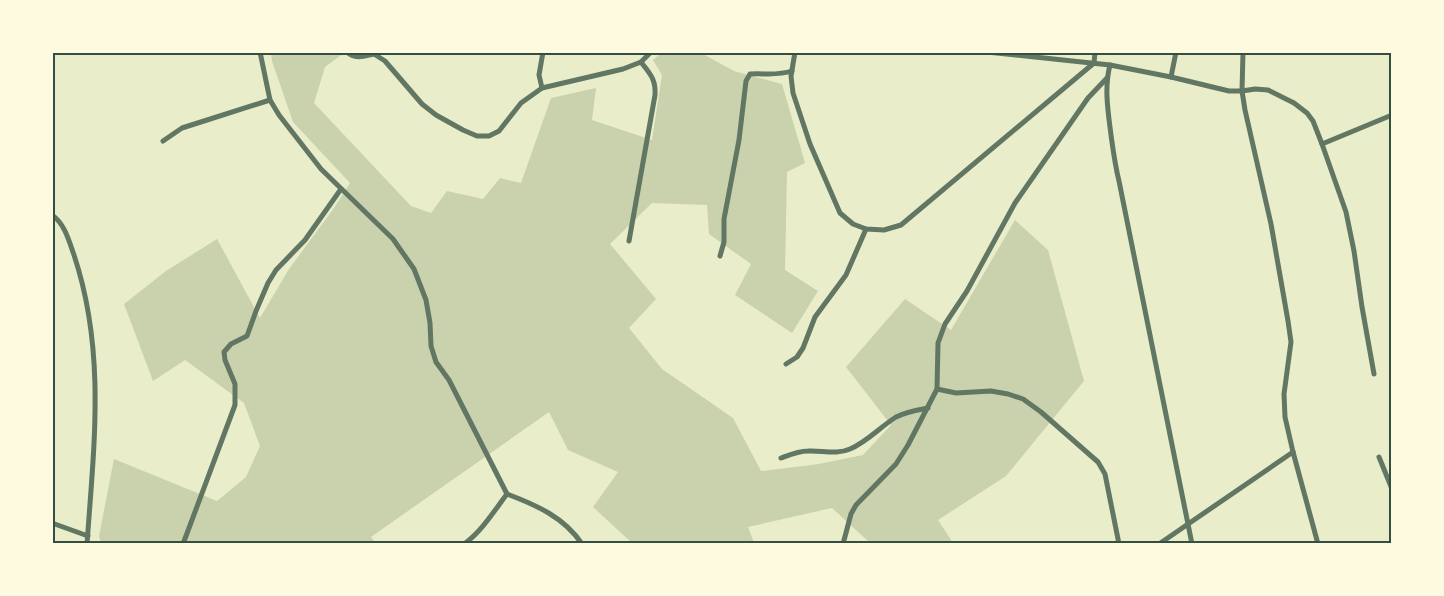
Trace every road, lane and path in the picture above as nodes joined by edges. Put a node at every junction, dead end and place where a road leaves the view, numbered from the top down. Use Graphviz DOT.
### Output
graph roads {
  1 [pos="260,52"];
  2 [pos="347,52"];
  3 [pos="543,52"];
  4 [pos="651,52"];
  5 [pos="795,52"];
  6 [pos="987,52"];
  7 [pos="1095,52"];
  8 [pos="1176,52"];
  9 [pos="1243,52"];
  10 [pos="374,53"];
  11 [pos="641,62"];
  12 [pos="1094,63"];
  13 [pos="1110,65"];
  14 [pos="792,71"];
  15 [pos="1171,77"];
  16 [pos="1107,78"];
  17 [pos="542,88"];
  18 [pos="1242,91"];
  19 [pos="270,100"];
  20 [pos="1392,115"];
  21 [pos="163,141"];
  22 [pos="1323,144"];
  23 [pos="340,189"];
  24 [pos="52,215"];
  25 [pos="866,229"];
  26 [pos="629,241"];
  27 [pos="720,256"];
  28 [pos="786,364"];
  29 [pos="1374,374"];
  30 [pos="937,389"];
  31 [pos="928,408"];
  32 [pos="1293,452"];
  33 [pos="1379,457"];
  34 [pos="781,458"];
  35 [pos="1392,489"];
  36 [pos="507,494"];
  37 [pos="52,523"];
  38 [pos="1187,524"];
  39 [pos="88,536"];
  40 [pos="87,543"];
  41 [pos="183,543"];
  42 [pos="464,543"];
  43 [pos="582,543"];
  44 [pos="843,543"];
  45 [pos="1119,543"];
  46 [pos="1159,543"];
  47 [pos="1192,543"];
  48 [pos="1318,543"];
  1 -- 19 [label="street"];
  2 -- 10 [label="street"];
  3 -- 17 [label="street"];
  4 -- 11 [label="street"];
  5 -- 14 [label="street"];
  6 -- 12 [label="street"];
  7 -- 12 [label="street"];
  8 -- 15 [label="street"];
  9 -- 18 [label="street"];
  10 -- 17 [label="street"];
  11 -- 17 [label="street"];
  11 -- 26 [label="street"];
  12 -- 13 [label="street"];
  12 -- 25 [label="street"];
  13 -- 15 [label="street"];
  13 -- 16 [label="street"];
  14 -- 25 [label="street"];
  14 -- 27 [label="street"];
  15 -- 18 [label="street"];
  16 -- 30 [label="street"];
  16 -- 38 [label="street"];
  18 -- 22 [label="street"];
  18 -- 32 [label="street"];
  19 -- 21 [label="street"];
  19 -- 23 [label="street"];
  20 -- 22 [label="street"];
  22 -- 29 [label="street"];
  23 -- 36 [label="street"];
  23 -- 41 [label="street"];
  24 -- 39 [label="street"];
  25 -- 28 [label="street"];
  30 -- 31 [label="street"];
  30 -- 45 [label="street"];
  31 -- 34 [label="street"];
  31 -- 44 [label="street"];
  32 -- 38 [label="street"];
  32 -- 48 [label="street"];
  33 -- 35 [label="street"];
  36 -- 42 [label="street"];
  36 -- 43 [label="street"];
  37 -- 39 [label="street"];
  38 -- 46 [label="street"];
  38 -- 47 [label="street"];
  39 -- 40 [label="street"];
}
